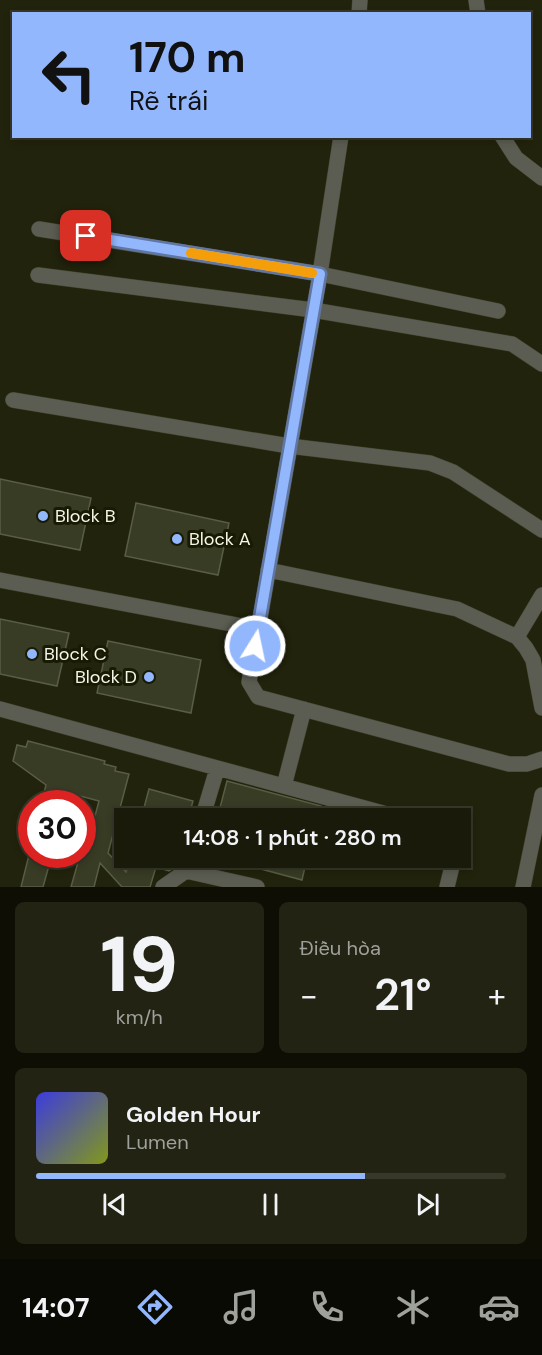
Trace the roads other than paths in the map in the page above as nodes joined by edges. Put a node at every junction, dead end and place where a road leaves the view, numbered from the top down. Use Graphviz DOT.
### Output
graph roads {
  1 [pos="341,138"];
  2 [pos="503,138"];
  3 [pos="542,178"];
  4 [pos="39,229"];
  5 [pos="320,274"];
  6 [pos="38,275"];
  7 [pos="313,310"];
  8 [pos="498,310"];
  9 [pos="542,364"];
  10 [pos="14,400"];
  11 [pos="290,446"];
  12 [pos="542,530"];
  13 [pos="268,570"];
  14 [pos="0,580"];
  15 [pos="542,596"];
  16 [pos="258,629"];
  17 [pos="517,637"];
  18 [pos="542,708"];
  19 [pos="0,709"];
  20 [pos="304,709"];
  21 [pos="542,759"];
  22 [pos="217,769"];
  23 [pos="284,786"];
  24 [pos="542,795"];
  25 [pos="205,808"];
  26 [pos="365,808"];
  27 [pos="184,868"];
  28 [pos="200,868"];
  29 [pos="452,868"];
  30 [pos="163,887"];
  31 [pos="258,887"];
  32 [pos="447,887"];
  33 [pos="523,887"];
  1 -- 5 [label="street"];
  2 -- 3 [label="street"];
  4 -- 5 [label="street"];
  5 -- 7 [label="street"];
  5 -- 8 [label="street"];
  6 -- 7 [label="street"];
  7 -- 9 [label="street"];
  7 -- 11 [label="street"];
  10 -- 11 [label="street"];
  11 -- 12 [label="street"];
  11 -- 13 [label="street"];
  13 -- 16 [label="street"];
  13 -- 17 [label="street"];
  14 -- 16 [label="street"];
  15 -- 17 [label="street"];
  16 -- 20 [label="street"];
  17 -- 18 [label="street"];
  19 -- 22 [label="street"];
  20 -- 21 [label="street"];
  20 -- 23 [label="street"];
  22 -- 23 [label="street"];
  22 -- 25 [label="street"];
  23 -- 26 [label="street"];
  24 -- 33 [label="street"];
  27 -- 30 [label="street"];
  28 -- 31 [label="street"];
  29 -- 32 [label="street"];
}
